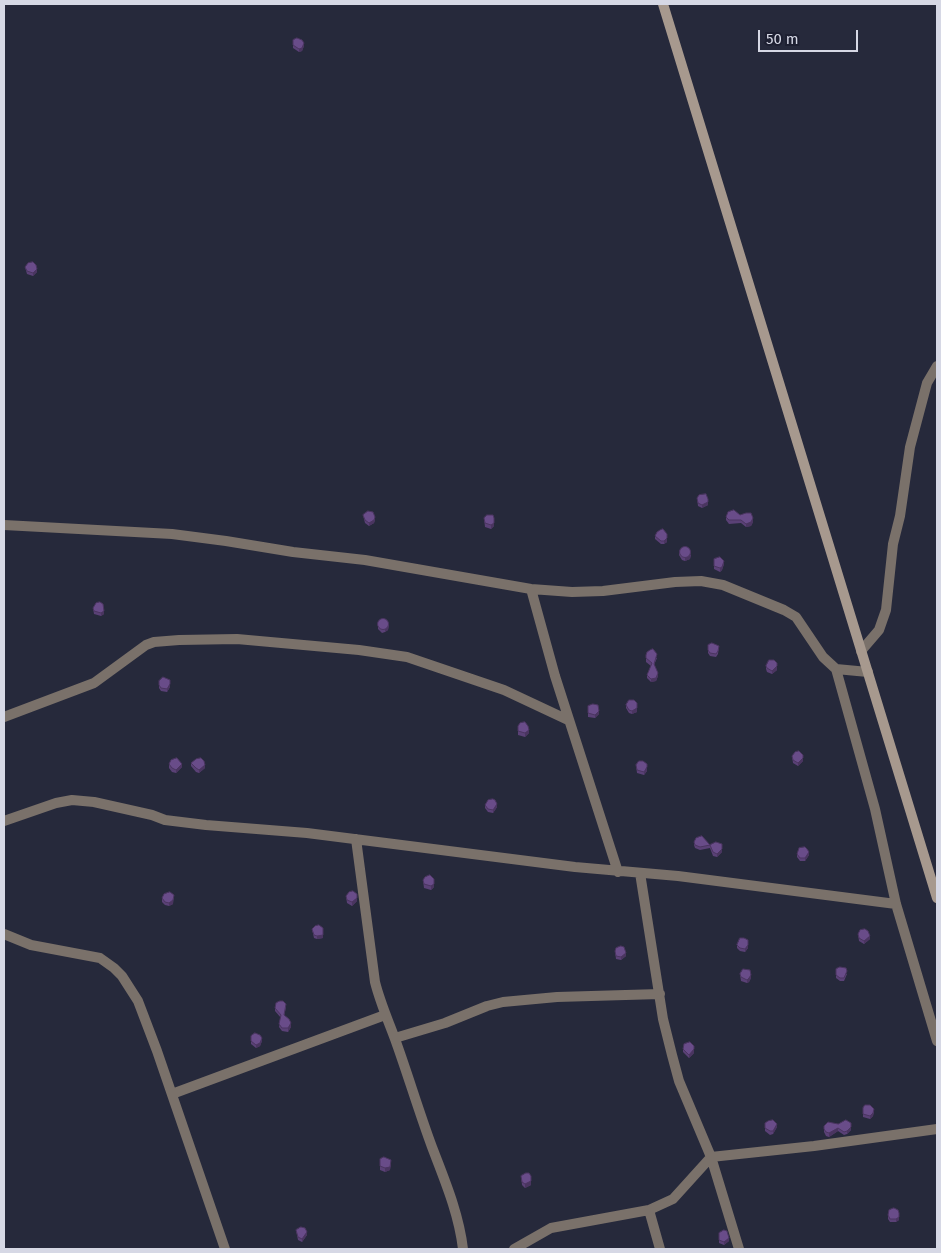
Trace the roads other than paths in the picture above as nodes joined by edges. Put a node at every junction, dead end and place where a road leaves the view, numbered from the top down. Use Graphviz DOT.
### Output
graph roads {
  1 [pos="662,4"];
  2 [pos="937,366"];
  3 [pos="4,525"];
  4 [pos="531,589"];
  5 [pos="861,650"];
  6 [pos="836,669"];
  7 [pos="868,672"];
  8 [pos="4,717"];
  9 [pos="568,720"];
  10 [pos="4,821"];
  11 [pos="356,839"];
  12 [pos="618,872"];
  13 [pos="640,873"];
  14 [pos="937,898"];
  15 [pos="896,904"];
  16 [pos="4,934"];
  17 [pos="660,994"];
  18 [pos="385,1015"];
  19 [pos="395,1038"];
  20 [pos="937,1041"];
  21 [pos="172,1094"];
  22 [pos="937,1129"];
  23 [pos="711,1157"];
  24 [pos="649,1210"];
  25 [pos="225,1249"];
  26 [pos="463,1249"];
  27 [pos="514,1249"];
  28 [pos="660,1249"];
  29 [pos="739,1249"];
  1 -- 5 [label="street"];
  2 -- 5 [label="street"];
  3 -- 4 [label="street"];
  4 -- 6 [label="street"];
  4 -- 9 [label="street"];
  5 -- 7 [label="street"];
  6 -- 7 [label="street"];
  6 -- 15 [label="street"];
  7 -- 14 [label="street"];
  8 -- 9 [label="street"];
  9 -- 12 [label="street"];
  10 -- 11 [label="street"];
  11 -- 12 [label="street"];
  11 -- 18 [label="street"];
  12 -- 13 [label="street"];
  13 -- 15 [label="street"];
  13 -- 17 [label="street"];
  15 -- 20 [label="street"];
  16 -- 21 [label="street"];
  17 -- 19 [label="street"];
  17 -- 23 [label="street"];
  18 -- 19 [label="street"];
  18 -- 21 [label="street"];
  19 -- 26 [label="street"];
  21 -- 25 [label="street"];
  22 -- 23 [label="street"];
  23 -- 24 [label="street"];
  23 -- 29 [label="street"];
  24 -- 27 [label="street"];
  24 -- 28 [label="street"];
}
